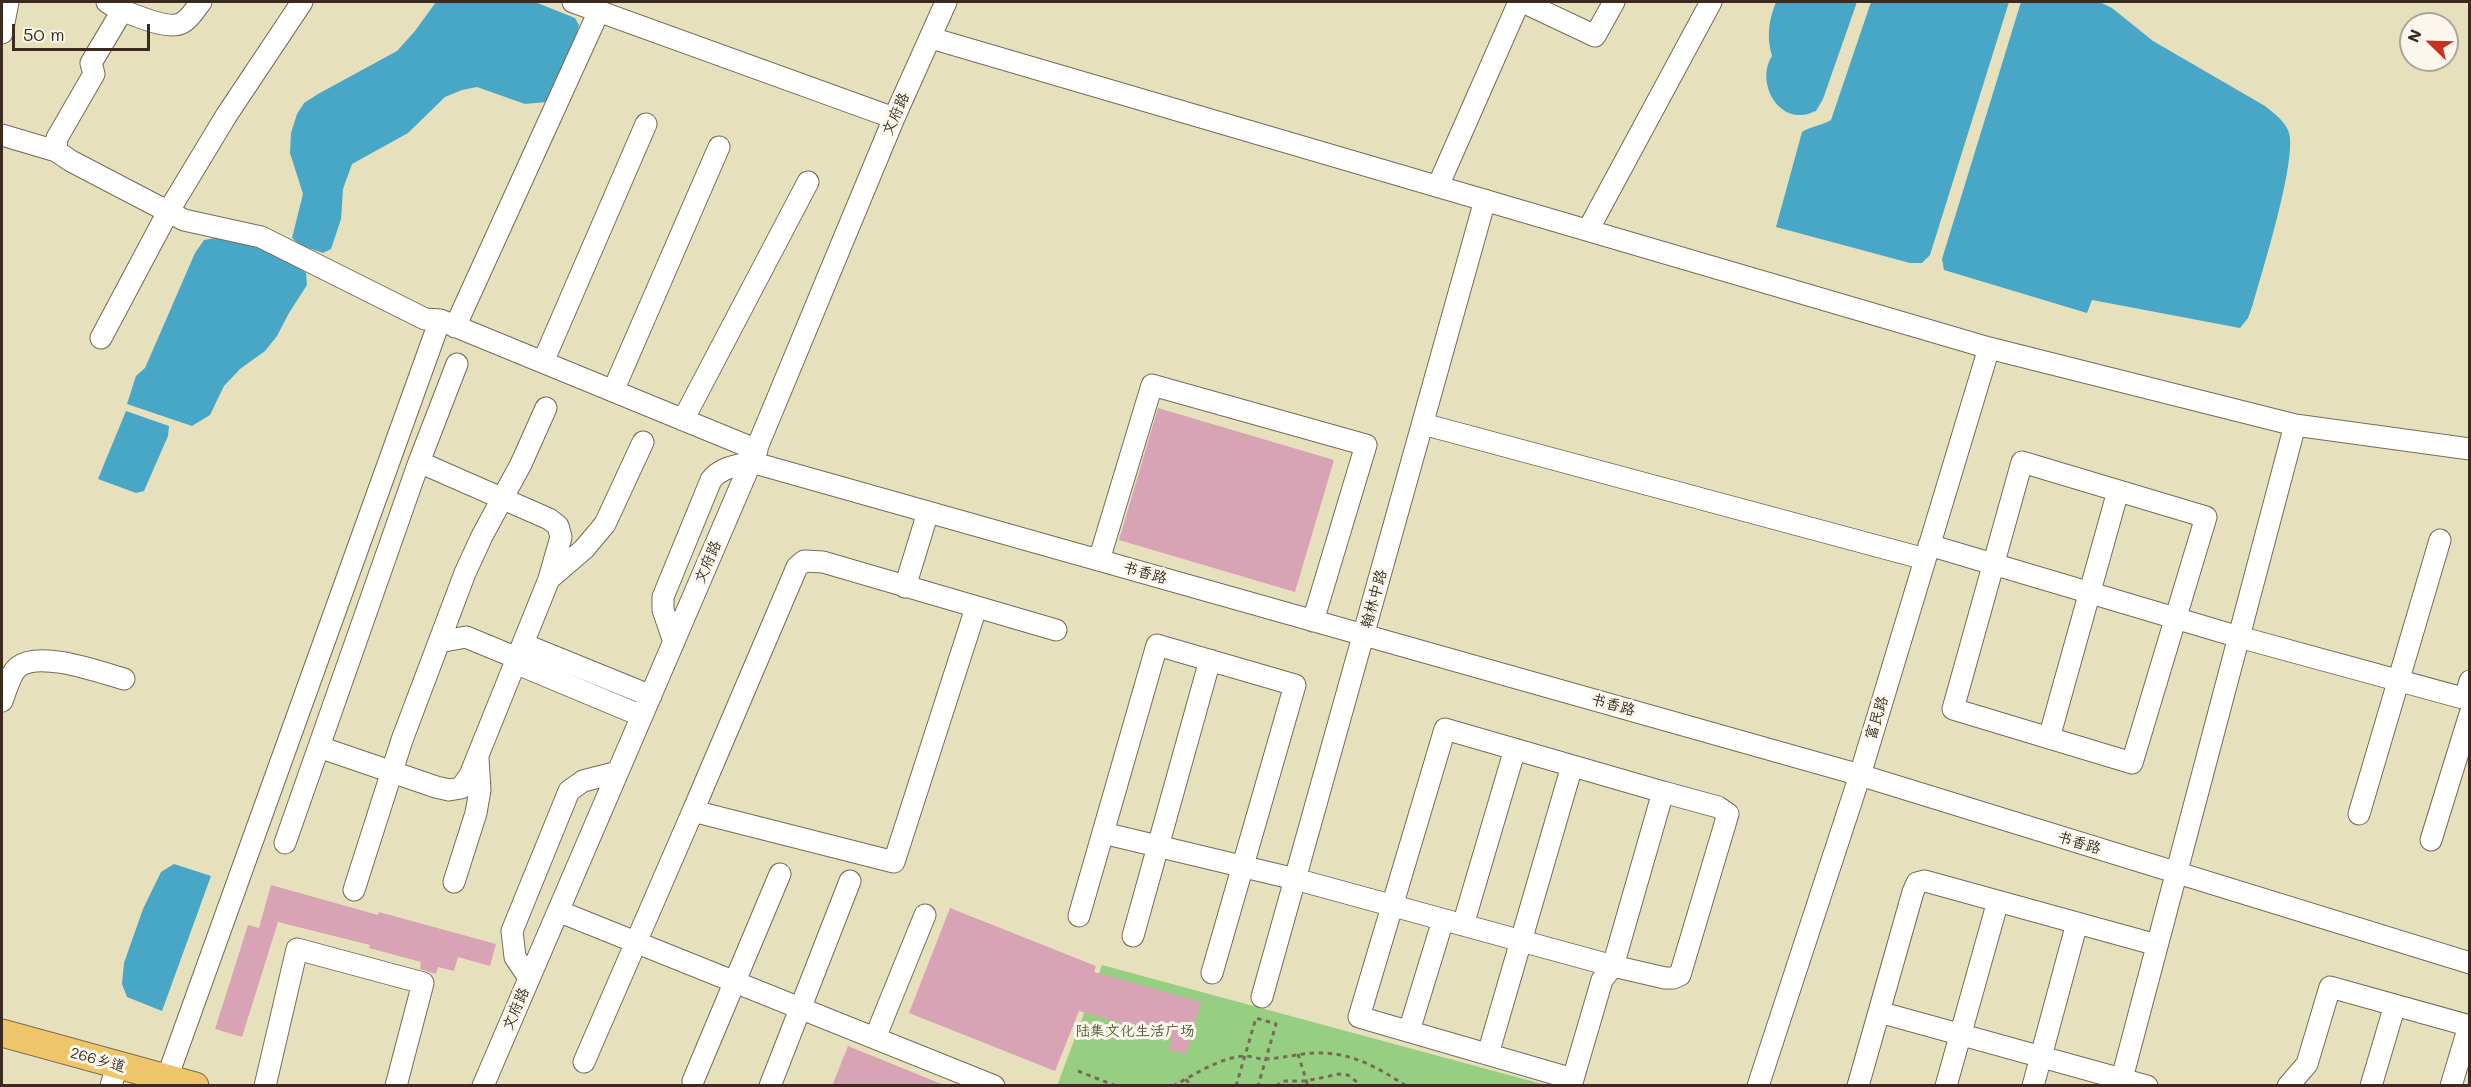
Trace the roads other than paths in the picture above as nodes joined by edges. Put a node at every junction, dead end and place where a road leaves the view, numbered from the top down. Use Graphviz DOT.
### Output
graph roads {
  1 [pos="8,2"];
  2 [pos="201,2"];
  3 [pos="302,2"];
  4 [pos="573,2"];
  5 [pos="946,2"];
  6 [pos="1521,2"];
  7 [pos="1614,2"];
  8 [pos="1711,2"];
  9 [pos="113,5"];
  10 [pos="599,11"];
  11 [pos="2,33"];
  12 [pos="931,38"];
  13 [pos="894,118"];
  14 [pos="646,124"];
  15 [pos="2,135"];
  16 [pos="718,147"];
  17 [pos="57,151"];
  18 [pos="808,183"];
  19 [pos="1438,186"];
  20 [pos="1485,200"];
  21 [pos="168,212"];
  22 [pos="1588,231"];
  23 [pos="447,323"];
  24 [pos="101,338"];
  25 [pos="1989,348"];
  26 [pos="543,363"];
  27 [pos="457,364"];
  28 [pos="613,391"];
  29 [pos="546,408"];
  30 [pos="683,420"];
  31 [pos="1423,424"];
  32 [pos="2295,425"];
  33 [pos="643,442"];
  34 [pos="2469,448"];
  35 [pos="754,456"];
  36 [pos="418,462"];
  37 [pos="2118,491"];
  38 [pos="502,499"];
  39 [pos="928,512"];
  40 [pos="2440,540"];
  41 [pos="1927,552"];
  42 [pos="1099,560"];
  43 [pos="1994,564"];
  44 [pos="549,579"];
  45 [pos="904,586"];
  46 [pos="2089,593"];
  47 [pos="976,608"];
  48 [pos="448,617"];
  49 [pos="2175,618"];
  50 [pos="1313,621"];
  51 [pos="1056,630"];
  52 [pos="1364,635"];
  53 [pos="465,637"];
  54 [pos="2239,637"];
  55 [pos="439,642"];
  56 [pos="674,642"];
  57 [pos="519,655"];
  58 [pos="1210,660"];
  59 [pos="124,679"];
  60 [pos="2399,681"];
  61 [pos="2468,698"];
  62 [pos="2,701"];
  63 [pos="646,706"];
  64 [pos="2049,738"];
  65 [pos="319,747"];
  66 [pos="1515,749"];
  67 [pos="477,756"];
  68 [pos="1572,766"];
  69 [pos="392,772"];
  70 [pos="618,772"];
  71 [pos="1860,775"];
  72 [pos="1664,792"];
  73 [pos="693,811"];
  74 [pos="2359,814"];
  75 [pos="1103,833"];
  76 [pos="2431,840"];
  77 [pos="285,843"];
  78 [pos="1158,847"];
  79 [pos="1242,867"];
  80 [pos="2176,873"];
  81 [pos="780,874"];
  82 [pos="1295,879"];
  83 [pos="850,881"];
  84 [pos="454,882"];
  85 [pos="354,890"];
  86 [pos="1998,901"];
  87 [pos="1392,906"];
  88 [pos="558,911"];
  89 [pos="925,915"];
  90 [pos="1080,916"];
  91 [pos="1453,923"];
  92 [pos="2078,923"];
  93 [pos="1133,936"];
  94 [pos="1521,941"];
  95 [pos="636,942"];
  96 [pos="2157,945"];
  97 [pos="2469,963"];
  98 [pos="1613,966"];
  99 [pos="1212,973"];
  100 [pos="529,978"];
  101 [pos="735,982"];
  102 [pos="1262,997"];
  103 [pos="2395,1005"];
  104 [pos="801,1008"];
  105 [pos="1879,1012"];
  106 [pos="2469,1026"];
  107 [pos="1409,1031"];
  108 [pos="2,1033"];
  109 [pos="1960,1034"];
  110 [pos="875,1038"];
  111 [pos="1488,1054"];
  112 [pos="2041,1056"];
  113 [pos="584,1062"];
  114 [pos="114,1075"];
  115 [pos="167,1078"];
  116 [pos="693,1081"];
  117 [pos="2120,1082"];
  118 [pos="195,1086"];
  119 [pos="265,1086"];
  120 [pos="396,1086"];
  121 [pos="483,1086"];
  122 [pos="770,1086"];
  123 [pos="994,1086"];
  124 [pos="1758,1086"];
  125 [pos="1858,1086"];
  126 [pos="1946,1086"];
  127 [pos="2033,1086"];
  128 [pos="2147,1086"];
  129 [pos="2288,1086"];
  130 [pos="2371,1086"];
  131 [pos="2451,1086"];
  1 -- 11 [label="street"];
  2 -- 9 [label="street"];
  3 -- 21 [label="street"];
  4 -- 10 [label="street"];
  5 -- 12 [label="street, 文府路"];
  6 -- 7 [label="street"];
  6 -- 19 [label="street"];
  8 -- 22 [label="street"];
  9 -- 17 [label="street"];
  10 -- 13 [label="street"];
  10 -- 23 [label="street"];
  12 -- 13 [label="street, 文府路"];
  12 -- 19 [label="street"];
  13 -- 35 [label="street, 文府路"];
  14 -- 26 [label="street"];
  15 -- 17 [label="street, 书香路"];
  16 -- 28 [label="street"];
  17 -- 21 [label="street, 书香路"];
  18 -- 30 [label="street"];
  19 -- 20 [label="street"];
  20 -- 22 [label="street"];
  20 -- 31 [label="street, 翰林中路"];
  21 -- 23 [label="street, 书香路"];
  21 -- 24 [label="street"];
  22 -- 25 [label="street"];
  23 -- 26 [label="street, 书香路"];
  23 -- 115 [label="street"];
  25 -- 32 [label="street"];
  25 -- 41 [label="street, 富民路"];
  26 -- 28 [label="street, 书香路"];
  27 -- 36 [label="street"];
  28 -- 30 [label="street, 书香路"];
  29 -- 38 [label="street"];
  30 -- 35 [label="street, 书香路"];
  31 -- 41 [label="street"];
  31 -- 52 [label="street, 翰林中路"];
  32 -- 34 [label="street"];
  32 -- 54 [label="street"];
  33 -- 44 [label="street"];
  35 -- 39 [label="street, 书香路"];
  35 -- 56 [label="street, 文府路"];
  35 -- 56 [label="street"];
  36 -- 38 [label="street"];
  36 -- 65 [label="street"];
  37 -- 43 [label="street"];
  37 -- 46 [label="street"];
  37 -- 49 [label="street"];
  38 -- 44 [label="street"];
  38 -- 48 [label="street"];
  39 -- 42 [label="street, 书香路"];
  39 -- 45 [label="street"];
  40 -- 60 [label="street"];
  41 -- 43 [label="street"];
  41 -- 71 [label="street, 富民路"];
  42 -- 50 [label="street, 书香路"];
  42 -- 50 [label="street"];
  43 -- 46 [label="street"];
  43 -- 64 [label="street"];
  44 -- 57 [label="street"];
  45 -- 47 [label="street"];
  45 -- 73 [label="street"];
  46 -- 49 [label="street"];
  46 -- 64 [label="street"];
  47 -- 51 [label="street"];
  47 -- 73 [label="street"];
  48 -- 53 [label="street"];
  48 -- 55 [label="street"];
  49 -- 54 [label="street"];
  49 -- 64 [label="street"];
  50 -- 52 [label="street, 书香路"];
  52 -- 71 [label="street, 书香路"];
  52 -- 82 [label="street, 翰林中路"];
  53 -- 55 [label="street"];
  53 -- 57 [label="street"];
  54 -- 60 [label="street"];
  54 -- 80 [label="street"];
  55 -- 69 [label="street"];
  56 -- 63 [label="street, 文府路"];
  57 -- 63 [label="street"];
  57 -- 67 [label="street"];
  58 -- 75 [label="street"];
  58 -- 78 [label="street"];
  58 -- 79 [label="street"];
  59 -- 62 [label="street"];
  60 -- 61 [label="street"];
  60 -- 74 [label="street"];
  61 -- 76 [label="street"];
  63 -- 70 [label="street, 文府路"];
  65 -- 69 [label="street"];
  65 -- 77 [label="street"];
  66 -- 68 [label="street"];
  66 -- 87 [label="street"];
  66 -- 91 [label="street"];
  67 -- 69 [label="street"];
  67 -- 84 [label="street"];
  68 -- 72 [label="street"];
  68 -- 94 [label="street"];
  69 -- 85 [label="street"];
  70 -- 88 [label="street, 文府路"];
  70 -- 100 [label="street"];
  71 -- 80 [label="street, 书香路"];
  71 -- 124 [label="street, 富民路"];
  72 -- 98 [label="street"];
  72 -- 98 [label="street"];
  73 -- 95 [label="street"];
  75 -- 78 [label="street"];
  75 -- 90 [label="street"];
  78 -- 79 [label="street"];
  78 -- 93 [label="street"];
  79 -- 82 [label="street"];
  79 -- 99 [label="street"];
  80 -- 96 [label="street"];
  80 -- 97 [label="street, 书香路"];
  81 -- 101 [label="street"];
  82 -- 87 [label="street"];
  82 -- 102 [label="street, 翰林中路"];
  83 -- 104 [label="street"];
  86 -- 92 [label="street"];
  86 -- 105 [label="street"];
  86 -- 109 [label="street"];
  87 -- 91 [label="street"];
  87 -- 107 [label="street"];
  88 -- 95 [label="street"];
  88 -- 100 [label="street, 文府路"];
  89 -- 110 [label="street"];
  91 -- 94 [label="street"];
  91 -- 107 [label="street"];
  92 -- 96 [label="street"];
  92 -- 112 [label="street"];
  94 -- 98 [label="street"];
  94 -- 111 [label="street"];
  95 -- 101 [label="street"];
  95 -- 113 [label="street"];
  96 -- 117 [label="street"];
  98 -- 111 [label="street"];
  100 -- 121 [label="street, 文府路"];
  101 -- 104 [label="street"];
  101 -- 116 [label="street"];
  103 -- 106 [label="street"];
  103 -- 129 [label="street"];
  103 -- 130 [label="street"];
  104 -- 110 [label="street"];
  104 -- 122 [label="street"];
  105 -- 109 [label="street"];
  105 -- 125 [label="street"];
  106 -- 131 [label="street"];
  107 -- 111 [label="street"];
  108 -- 114 [label="main road, 266乡道"];
  109 -- 112 [label="street"];
  109 -- 126 [label="street"];
  110 -- 123 [label="street"];
  112 -- 117 [label="street"];
  112 -- 127 [label="street"];
  114 -- 115 [label="main road, 266乡道"];
  115 -- 118 [label="main road, 266乡道"];
  117 -- 128 [label="street"];
  119 -- 120 [label="street"];
}
